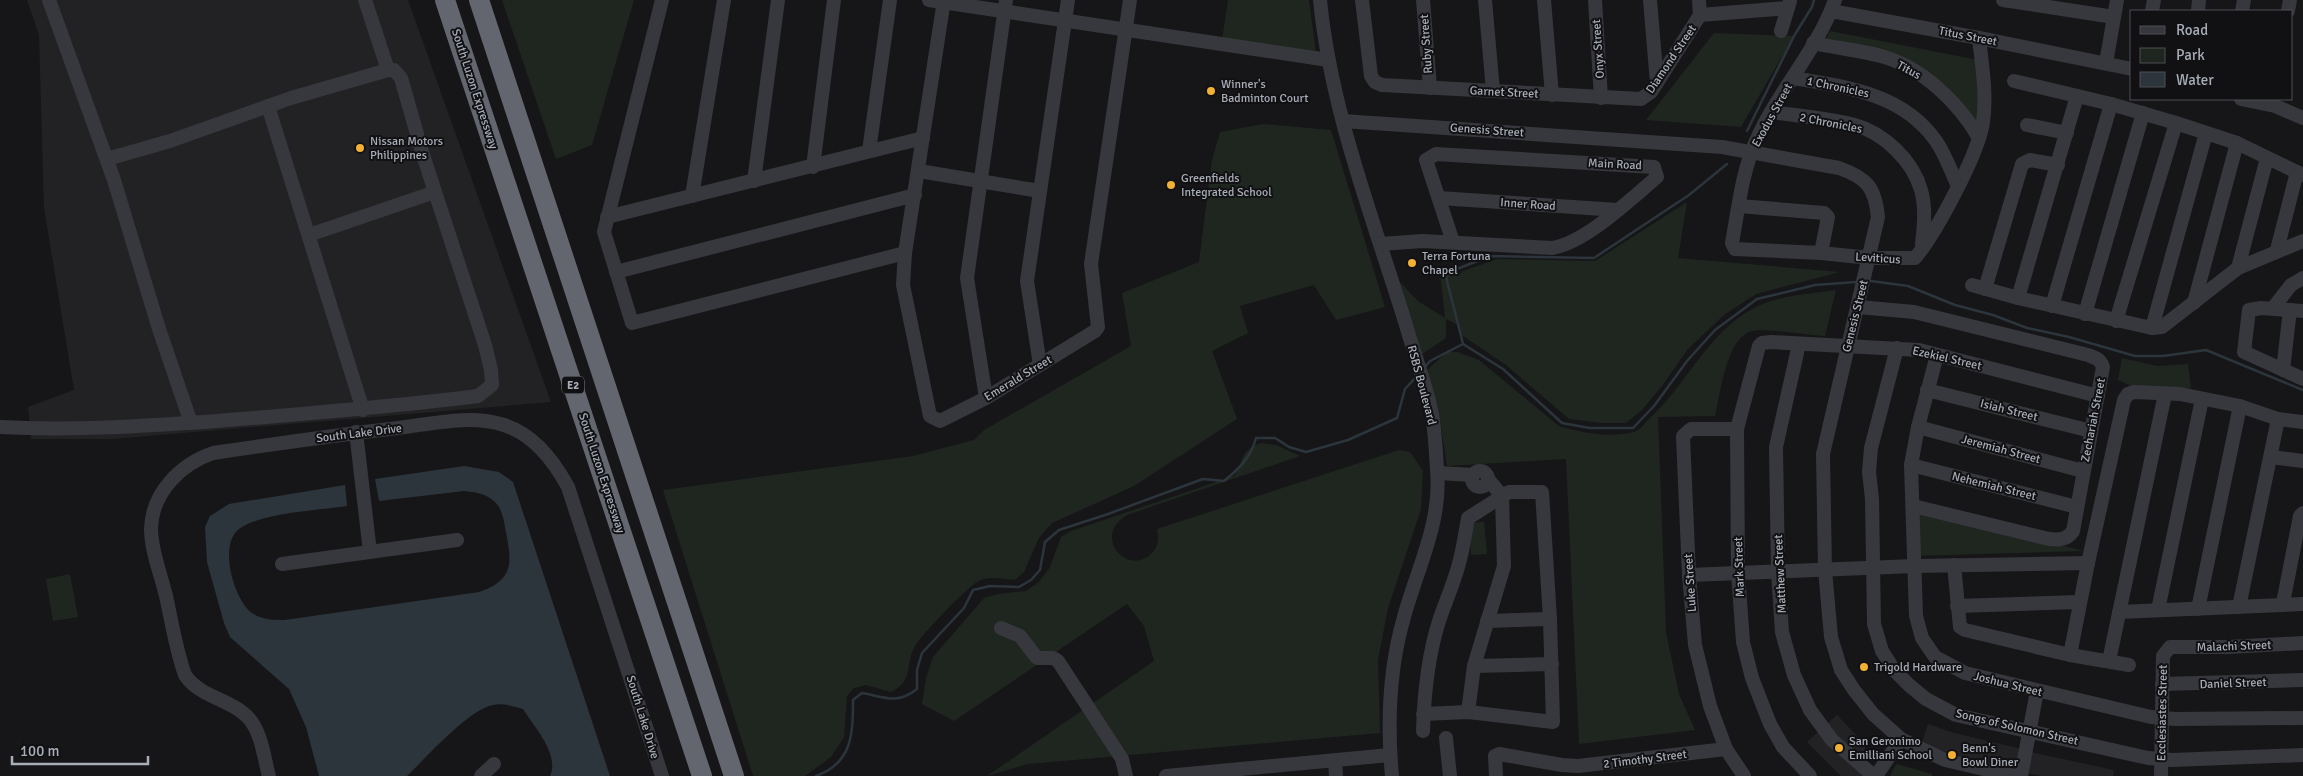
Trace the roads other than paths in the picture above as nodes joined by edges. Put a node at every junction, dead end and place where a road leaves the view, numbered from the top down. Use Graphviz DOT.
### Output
graph roads {
  1 [pos="49,0"];
  2 [pos="365,0"];
  3 [pos="445,0"];
  4 [pos="480,0"];
  5 [pos="662,0"];
  6 [pos="724,0"];
  7 [pos="778,0"];
  8 [pos="834,0"];
  9 [pos="890,0"];
  10 [pos="929,0"];
  11 [pos="1068,0"];
  12 [pos="1130,0"];
  13 [pos="1320,0"];
  14 [pos="1362,0"];
  15 [pos="1423,0"];
  16 [pos="1486,0"];
  17 [pos="1544,0"];
  18 [pos="1595,0"];
  19 [pos="1650,0"];
  20 [pos="1699,0"];
  21 [pos="2002,0"];
  22 [pos="2117,0"];
  23 [pos="944,1"];
  24 [pos="1789,4"];
  25 [pos="1749,5"];
  26 [pos="1833,5"];
  27 [pos="1005,6"];
  28 [pos="1700,15"];
  29 [pos="2114,16"];
  30 [pos="1065,21"];
  31 [pos="1125,30"];
  32 [pos="1781,31"];
  33 [pos="1979,38"];
  34 [pos="1813,43"];
  35 [pos="1328,60"];
  36 [pos="2106,62"];
  37 [pos="2130,68"];
  38 [pos="388,70"];
  39 [pos="1793,78"];
  40 [pos="2014,81"];
  41 [pos="1657,83"];
  42 [pos="1430,88"];
  43 [pos="1492,92"];
  44 [pos="1552,95"];
  45 [pos="2077,96"];
  46 [pos="1601,98"];
  47 [pos="1641,99"];
  48 [pos="2253,100"];
  49 [pos="2276,102"];
  50 [pos="2111,104"];
  51 [pos="268,106"];
  52 [pos="1772,112"];
  53 [pos="2143,113"];
  54 [pos="2303,118"];
  55 [pos="1343,121"];
  56 [pos="2176,123"];
  57 [pos="2027,125"];
  58 [pos="2067,133"];
  59 [pos="2206,133"];
  60 [pos="923,138"];
  61 [pos="1979,138"];
  62 [pos="2237,143"];
  63 [pos="869,151"];
  64 [pos="1752,151"];
  65 [pos="2266,158"];
  66 [pos="107,159"];
  67 [pos="2058,165"];
  68 [pos="814,167"];
  69 [pos="919,171"];
  70 [pos="2300,173"];
  71 [pos="754,181"];
  72 [pos="980,181"];
  73 [pos="1958,186"];
  74 [pos="1040,191"];
  75 [pos="435,192"];
  76 [pos="915,195"];
  77 [pos="692,196"];
  78 [pos="1439,198"];
  79 [pos="1739,206"];
  80 [pos="1618,210"];
  81 [pos="607,217"];
  82 [pos="309,235"];
  83 [pos="2303,240"];
  84 [pos="1453,242"];
  85 [pos="1381,244"];
  86 [pos="1922,249"];
  87 [pos="2277,250"];
  88 [pos="905,253"];
  89 [pos="1821,253"];
  90 [pos="1870,258"];
  91 [pos="2238,268"];
  92 [pos="616,272"];
  93 [pos="2303,278"];
  94 [pos="2018,298"];
  95 [pos="2194,303"];
  96 [pos="2052,306"];
  97 [pos="1858,307"];
  98 [pos="2272,308"];
  99 [pos="2296,310"];
  100 [pos="2085,314"];
  101 [pos="2116,321"];
  102 [pos="2152,328"];
  103 [pos="1762,343"];
  104 [pos="1799,344"];
  105 [pos="1848,347"];
  106 [pos="1897,348"];
  107 [pos="1937,355"];
  108 [pos="1040,366"];
  109 [pos="2283,370"];
  110 [pos="2303,379"];
  111 [pos="1927,390"];
  112 [pos="2165,394"];
  113 [pos="2098,396"];
  114 [pos="986,398"];
  115 [pos="2202,399"];
  116 [pos="2240,406"];
  117 [pos="364,410"];
  118 [pos="2278,419"];
  119 [pos="2303,422"];
  120 [pos="191,423"];
  121 [pos="0,427"];
  122 [pos="1918,427"];
  123 [pos="1737,429"];
  124 [pos="2091,431"];
  125 [pos="356,432"];
  126 [pos="2271,457"];
  127 [pos="2303,461"];
  128 [pos="1911,465"];
  129 [pos="2083,471"];
  130 [pos="1438,477"];
  131 [pos="1499,502"];
  132 [pos="1913,506"];
  133 [pos="2077,507"];
  134 [pos="2303,514"];
  135 [pos="457,540"];
  136 [pos="370,552"];
  137 [pos="2298,553"];
  138 [pos="2088,562"];
  139 [pos="282,564"];
  140 [pos="1954,565"];
  141 [pos="1915,566"];
  142 [pos="1873,568"];
  143 [pos="1825,570"];
  144 [pos="1778,572"];
  145 [pos="1738,573"];
  146 [pos="1689,575"];
  147 [pos="2080,602"];
  148 [pos="2283,604"];
  149 [pos="2303,604"];
  150 [pos="1957,606"];
  151 [pos="2240,607"];
  152 [pos="2198,609"];
  153 [pos="2158,610"];
  154 [pos="2119,612"];
  155 [pos="1550,619"];
  156 [pos="1487,621"];
  157 [pos="1001,628"];
  158 [pos="2303,643"];
  159 [pos="2166,650"];
  160 [pos="2070,655"];
  161 [pos="2108,661"];
  162 [pos="1552,664"];
  163 [pos="2129,665"];
  164 [pos="1474,666"];
  165 [pos="2303,680"];
  166 [pos="2162,684"];
  167 [pos="2037,691"];
  168 [pos="1468,712"];
  169 [pos="1423,714"];
  170 [pos="2303,718"];
  171 [pos="2162,719"];
  172 [pos="2030,730"];
  173 [pos="1423,731"];
  174 [pos="1446,738"];
  175 [pos="1902,739"];
  176 [pos="1726,749"];
  177 [pos="1390,755"];
  178 [pos="2303,755"];
  179 [pos="2161,760"];
  180 [pos="1335,761"];
  181 [pos="494,764"];
  182 [pos="1292,770"];
  183 [pos="1246,772"];
  184 [pos="701,773"];
  185 [pos="1207,774"];
  186 [pos="268,776"];
  187 [pos="481,776"];
  188 [pos="662,776"];
  189 [pos="734,776"];
  190 [pos="1126,776"];
  191 [pos="1166,776"];
  192 [pos="1336,776"];
  193 [pos="1392,776"];
  194 [pos="1450,776"];
  195 [pos="1496,776"];
  196 [pos="1744,776"];
  197 [pos="1810,776"];
  198 [pos="1875,776"];
  199 [pos="2014,776"];
  200 [pos="2021,776"];
  201 [pos="2161,776"];
  1 -- 66 [label="street"];
  2 -- 38 [label="street"];
  3 -- 184 [label="highway, South Luzon Expressway / E2"];
  4 -- 189 [label="highway, E2"];
  5 -- 81 [label="street"];
  6 -- 77 [label="street"];
  7 -- 71 [label="street"];
  8 -- 68 [label="street"];
  9 -- 63 [label="street"];
  10 -- 23 [label="street"];
  11 -- 30 [label="street"];
  12 -- 31 [label="street"];
  13 -- 35 [label="street, RSBS Boulevard"];
  14 -- 42 [label="street, Garnet Street"];
  15 -- 42 [label="street, Ruby Street"];
  16 -- 43 [label="street"];
  17 -- 44 [label="street"];
  18 -- 46 [label="street, Onyx Street"];
  19 -- 41 [label="street"];
  20 -- 28 [label="street"];
  21 -- 29 [label="street"];
  22 -- 29 [label="street"];
  23 -- 27 [label="street"];
  23 -- 60 [label="street"];
  24 -- 25 [label="street, Diamond Street"];
  24 -- 32 [label="street, Diamond Street"];
  25 -- 28 [label="street, Diamond Street"];
  26 -- 33 [label="street, Titus Street"];
  26 -- 34 [label="street, Exodus Street"];
  27 -- 30 [label="street"];
  27 -- 72 [label="street"];
  28 -- 41 [label="street, Diamond Street"];
  29 -- 36 [label="street"];
  30 -- 31 [label="street"];
  30 -- 74 [label="street"];
  31 -- 35 [label="street"];
  31 -- 108 [label="street, Emerald Street"];
  33 -- 36 [label="street, Titus Street"];
  33 -- 61 [label="street"];
  34 -- 39 [label="street, Exodus Street"];
  34 -- 61 [label="street, Titus"];
  35 -- 55 [label="street, RSBS Boulevard"];
  36 -- 37 [label="street, Titus Street"];
  38 -- 51 [label="street"];
  38 -- 75 [label="street"];
  39 -- 52 [label="street, Exodus Street"];
  39 -- 73 [label="street, 1 Chronicles"];
  40 -- 45 [label="street"];
  41 -- 47 [label="street, Diamond Street"];
  42 -- 43 [label="street, Garnet Street"];
  43 -- 44 [label="street, Garnet Street"];
  44 -- 46 [label="street, Garnet Street"];
  45 -- 50 [label="street"];
  45 -- 58 [label="street"];
  46 -- 47 [label="street, Garnet Street"];
  48 -- 49 [label="street"];
  49 -- 54 [label="street"];
  50 -- 53 [label="street"];
  50 -- 96 [label="street"];
  51 -- 66 [label="street"];
  51 -- 82 [label="street"];
  52 -- 64 [label="street, Exodus Street"];
  52 -- 86 [label="street, 2 Chronicles"];
  53 -- 56 [label="street"];
  53 -- 100 [label="street"];
  55 -- 64 [label="street, Genesis Street"];
  55 -- 85 [label="street, RSBS Boulevard"];
  56 -- 59 [label="street"];
  56 -- 101 [label="street"];
  57 -- 58 [label="street"];
  58 -- 67 [label="street"];
  59 -- 62 [label="street"];
  59 -- 102 [label="street"];
  60 -- 63 [label="street"];
  60 -- 69 [label="street"];
  61 -- 73 [label="street"];
  62 -- 65 [label="street"];
  62 -- 95 [label="street"];
  63 -- 68 [label="street"];
  64 -- 79 [label="street, Leviticus"];
  64 -- 90 [label="street, Genesis Street"];
  65 -- 70 [label="street"];
  65 -- 91 [label="street"];
  66 -- 120 [label="street"];
  67 -- 94 [label="street"];
  67 -- 94 [label="street"];
  68 -- 71 [label="street"];
  69 -- 72 [label="street"];
  69 -- 76 [label="street"];
  70 -- 87 [label="street"];
  71 -- 77 [label="street"];
  72 -- 74 [label="street"];
  72 -- 114 [label="street"];
  73 -- 86 [label="street"];
  74 -- 108 [label="street"];
  75 -- 82 [label="street"];
  75 -- 117 [label="street"];
  76 -- 88 [label="street"];
  76 -- 92 [label="street"];
  77 -- 81 [label="street"];
  78 -- 80 [label="street, Inner Road"];
  78 -- 80 [label="street, Main Road"];
  78 -- 84 [label="street, Main Road"];
  79 -- 89 [label="street"];
  79 -- 89 [label="street, Leviticus"];
  80 -- 84 [label="street, Main Road"];
  81 -- 92 [label="street"];
  82 -- 117 [label="street"];
  83 -- 87 [label="street"];
  84 -- 85 [label="street, Main Road"];
  85 -- 130 [label="street, RSBS Boulevard"];
  86 -- 90 [label="street, Leviticus"];
  87 -- 91 [label="street"];
  88 -- 92 [label="street"];
  88 -- 114 [label="street, Emerald Street"];
  89 -- 90 [label="street, Leviticus"];
  90 -- 97 [label="street, Genesis Street"];
  91 -- 95 [label="street"];
  93 -- 98 [label="street"];
  94 -- 96 [label="street"];
  95 -- 102 [label="street"];
  96 -- 100 [label="street"];
  97 -- 105 [label="street, Genesis Street"];
  97 -- 113 [label="street, Zechariah Street"];
  98 -- 99 [label="street"];
  98 -- 109 [label="street"];
  99 -- 109 [label="street"];
  100 -- 101 [label="street"];
  101 -- 102 [label="street"];
  103 -- 104 [label="street, Ezekiel Street"];
  103 -- 123 [label="street, Mark Street"];
  104 -- 105 [label="street, Ezekiel Street"];
  104 -- 144 [label="street, Matthew Street"];
  105 -- 106 [label="street, Ezekiel Street"];
  105 -- 143 [label="street, Genesis Street"];
  106 -- 107 [label="street, Ezekiel Street"];
  106 -- 142 [label="street, Songs of Solomon Street"];
  107 -- 111 [label="street, Joshua Street"];
  107 -- 113 [label="street, Ezekiel Street"];
  108 -- 114 [label="street, Emerald Street"];
  109 -- 110 [label="street"];
  111 -- 122 [label="street, Joshua Street"];
  111 -- 124 [label="street, Isiah Street"];
  112 -- 115 [label="street"];
  112 -- 138 [label="street"];
  112 -- 154 [label="street"];
  113 -- 124 [label="street, Zechariah Street"];
  115 -- 116 [label="street"];
  115 -- 153 [label="street"];
  116 -- 118 [label="street"];
  116 -- 152 [label="street"];
  117 -- 120 [label="street"];
  118 -- 119 [label="street"];
  118 -- 126 [label="street"];
  120 -- 121 [label="street"];
  122 -- 128 [label="street, Joshua Street"];
  122 -- 129 [label="street, Jeremiah Street"];
  123 -- 145 [label="street, Mark Street"];
  123 -- 146 [label="street, Luke Street"];
  124 -- 129 [label="street, Zechariah Street"];
  125 -- 136 [label="street"];
  125 -- 186 [label="street, South Lake Drive"];
  125 -- 188 [label="street, South Lake Drive"];
  126 -- 127 [label="street"];
  126 -- 151 [label="street"];
  128 -- 132 [label="street, Joshua Street"];
  128 -- 133 [label="street, Nehemiah Street"];
  129 -- 133 [label="street, Zechariah Street"];
  130 -- 131 [label="street"];
  130 -- 177 [label="street, RSBS Boulevard"];
  131 -- 155 [label="street"];
  131 -- 156 [label="street"];
  131 -- 169 [label="street"];
  132 -- 133 [label="street, Zechariah Street"];
  132 -- 141 [label="street, Joshua Street"];
  134 -- 137 [label="street"];
  135 -- 136 [label="street"];
  136 -- 139 [label="street"];
  137 -- 148 [label="street"];
  138 -- 140 [label="street"];
  138 -- 147 [label="street"];
  140 -- 141 [label="street"];
  140 -- 150 [label="street"];
  141 -- 142 [label="street"];
  141 -- 167 [label="street, Joshua Street"];
  142 -- 143 [label="street"];
  142 -- 172 [label="street, Songs of Solomon Street"];
  143 -- 144 [label="street"];
  143 -- 175 [label="street, Genesis Street"];
  144 -- 145 [label="street"];
  144 -- 198 [label="street, Matthew Street"];
  145 -- 146 [label="street"];
  145 -- 197 [label="street, Mark Street"];
  146 -- 176 [label="street, Luke Street"];
  147 -- 150 [label="street"];
  147 -- 160 [label="street"];
  148 -- 149 [label="street"];
  148 -- 151 [label="street"];
  150 -- 160 [label="street"];
  151 -- 152 [label="street"];
  152 -- 153 [label="street"];
  153 -- 154 [label="street"];
  154 -- 161 [label="street"];
  155 -- 156 [label="street"];
  155 -- 162 [label="street"];
  156 -- 164 [label="street"];
  157 -- 190 [label="street"];
  158 -- 159 [label="street, Malachi Street"];
  159 -- 166 [label="street, Ecclesiastes Street"];
  160 -- 161 [label="street"];
  161 -- 163 [label="street"];
  162 -- 164 [label="street"];
  162 -- 168 [label="street"];
  164 -- 168 [label="street"];
  165 -- 166 [label="street, Daniel Street"];
  166 -- 171 [label="street, Ecclesiastes Street"];
  167 -- 171 [label="street, Joshua Street"];
  167 -- 172 [label="street"];
  168 -- 169 [label="street"];
  169 -- 173 [label="street"];
  170 -- 171 [label="street, Joshua Street"];
  171 -- 179 [label="street, Ecclesiastes Street"];
  172 -- 179 [label="street, Songs of Solomon Street"];
  172 -- 200 [label="street"];
  174 -- 194 [label="street"];
  175 -- 198 [label="street"];
  175 -- 199 [label="street, Genesis Street"];
  176 -- 195 [label="street, 2 Timothy Street"];
  176 -- 196 [label="street, Luke Street"];
  177 -- 180 [label="street"];
  177 -- 193 [label="street, RSBS Boulevard"];
  178 -- 179 [label="street, Songs of Solomon Street"];
  179 -- 201 [label="street, Ecclesiastes Street"];
  180 -- 182 [label="street"];
  180 -- 192 [label="street"];
  181 -- 187 [label="street"];
  182 -- 183 [label="street"];
  183 -- 185 [label="street"];
  185 -- 191 [label="street"];
}
